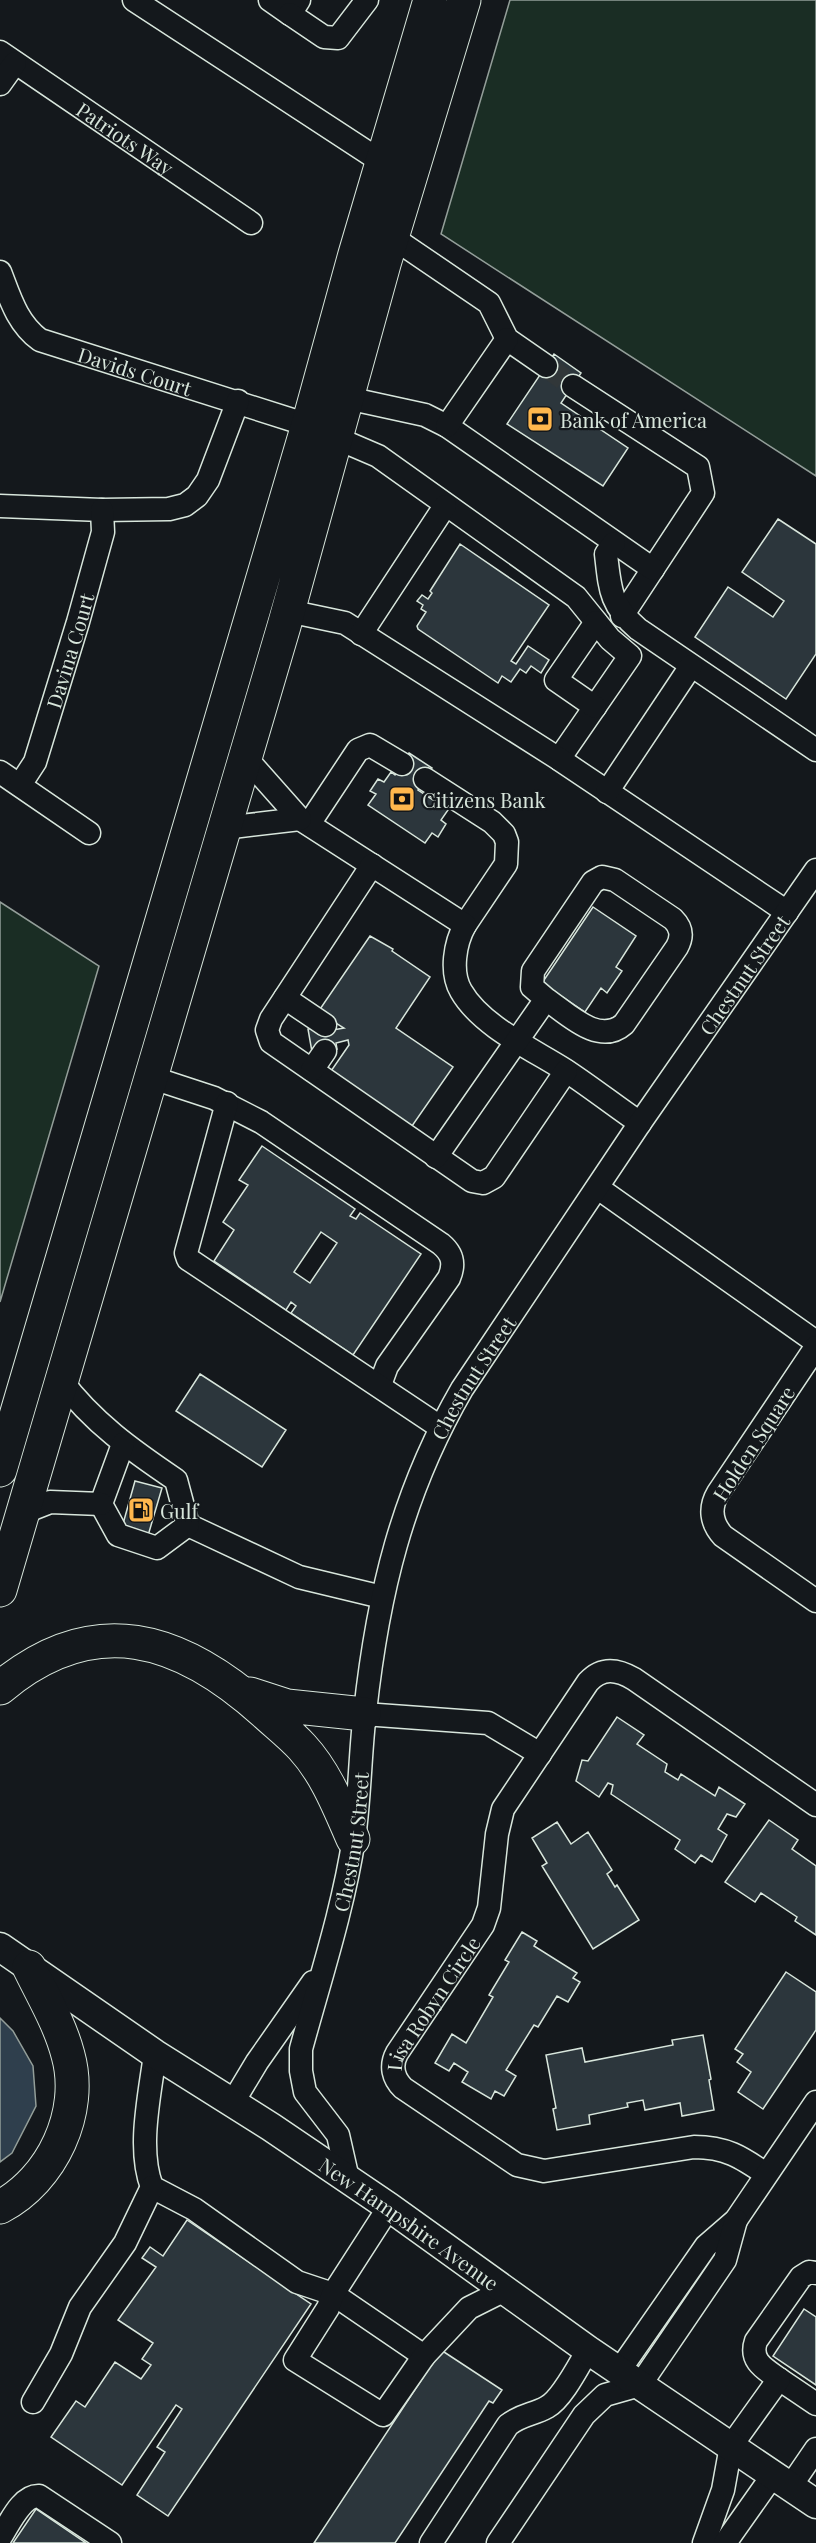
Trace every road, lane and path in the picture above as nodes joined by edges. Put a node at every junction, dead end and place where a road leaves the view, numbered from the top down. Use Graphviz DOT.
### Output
graph roads {
  1 [pos="134,0"];
  2 [pos="270,0"];
  3 [pos="366,0"];
  4 [pos="430,0"];
  5 [pos="464,0"];
  6 [pos="295,7"];
  7 [pos="8,58"];
  8 [pos="0,84"];
  9 [pos="382,162"];
  10 [pos="251,223"];
  11 [pos="392,237"];
  12 [pos="0,272"];
  13 [pos="507,339"];
  14 [pos="546,366"];
  15 [pos="573,386"];
  16 [pos="347,398"];
  17 [pos="238,401"];
  18 [pos="447,426"];
  19 [pos="322,432"];
  20 [pos="0,506"];
  21 [pos="445,506"];
  22 [pos="102,510"];
  23 [pos="614,543"];
  24 [pos="653,569"];
  25 [pos="288,611"];
  26 [pos="622,616"];
  27 [pos="596,622"];
  28 [pos="361,634"];
  29 [pos="691,666"];
  30 [pos="595,708"];
  31 [pos="816,750"];
  32 [pos="245,757"];
  33 [pos="559,759"];
  34 [pos="402,764"];
  35 [pos="0,772"];
  36 [pos="425,779"];
  37 [pos="20,785"];
  38 [pos="607,792"];
  39 [pos="305,822"];
  40 [pos="224,828"];
  41 [pos="89,833"];
  42 [pos="372,865"];
  43 [pos="816,870"];
  44 [pos="787,912"];
  45 [pos="465,925"];
  46 [pos="285,998"];
  47 [pos="546,999"];
  48 [pos="325,1025"];
  49 [pos="517,1041"];
  50 [pos="325,1051"];
  51 [pos="312,1070"];
  52 [pos="566,1071"];
  53 [pos="150,1077"];
  54 [pos="227,1103"];
  55 [pos="640,1123"];
  56 [pos="436,1157"];
  57 [pos="598,1188"];
  58 [pos="47,1306"];
  59 [pos="816,1342"];
  60 [pos="816,1347"];
  61 [pos="61,1380"];
  62 [pos="0,1381"];
  63 [pos="380,1385"];
  64 [pos="440,1427"];
  65 [pos="123,1444"];
  66 [pos="0,1470"];
  67 [pos="101,1504"];
  68 [pos="22,1513"];
  69 [pos="188,1525"];
  70 [pos="0,1590"];
  71 [pos="382,1597"];
  72 [pos="816,1601"];
  73 [pos="0,1688"];
  74 [pos="240,1691"];
  75 [pos="364,1714"];
  76 [pos="540,1755"];
  77 [pos="816,1805"];
  78 [pos="353,1839"];
  79 [pos="0,1947"];
  80 [pos="324,1966"];
  81 [pos="29,1967"];
  82 [pos="154,2054"];
  83 [pos="233,2102"];
  84 [pos="816,2102"];
  85 [pos="766,2174"];
  86 [pos="348,2179"];
  87 [pos="152,2187"];
  88 [pos="0,2207"];
  89 [pos="389,2207"];
  90 [pos="816,2273"];
  91 [pos="505,2290"];
  92 [pos="333,2294"];
  93 [pos="588,2350"];
  94 [pos="424,2356"];
  95 [pos="629,2378"];
  96 [pos="779,2379"];
  97 [pos="33,2402"];
  98 [pos="816,2404"];
  99 [pos="536,2411"];
  100 [pos="571,2435"];
  101 [pos="731,2446"];
  102 [pos="816,2449"];
  103 [pos="782,2481"];
  104 [pos="816,2504"];
  105 [pos="0,2538"];
  106 [pos="110,2543"];
  107 [pos="431,2543"];
  108 [pos="498,2543"];
  109 [pos="704,2543"];
  110 [pos="724,2543"];
  1 -- 9 [label="street"];
  2 -- 6 [label="street"];
  3 -- 6 [label="street"];
  4 -- 9 [label="highway"];
  5 -- 11 [label="highway"];
  7 -- 8 [label="street"];
  7 -- 10 [label="street, Patriots Way"];
  9 -- 19 [label="highway"];
  11 -- 13 [label="street"];
  11 -- 16 [label="highway"];
  12 -- 17 [label="street, Davids Court"];
  13 -- 14 [label="street"];
  13 -- 18 [label="street"];
  15 -- 24 [label="street"];
  16 -- 18 [label="street"];
  16 -- 19 [label="highway"];
  17 -- 19 [label="street, Davids Court"];
  17 -- 22 [label="street"];
  18 -- 23 [label="street"];
  19 -- 21 [label="street, Davids Court"];
  19 -- 25 [label="highway"];
  19 -- 58 [label="highway"];
  20 -- 22 [label="street"];
  21 -- 27 [label="street, Davids Court"];
  21 -- 28 [label="street"];
  22 -- 37 [label="street, Davina Court"];
  23 -- 24 [label="street"];
  23 -- 26 [label="street"];
  24 -- 26 [label="street"];
  25 -- 28 [label="street"];
  25 -- 32 [label="highway"];
  26 -- 29 [label="street"];
  27 -- 30 [label="street, Davids Court"];
  27 -- 30 [label="street"];
  28 -- 33 [label="street"];
  29 -- 31 [label="street"];
  29 -- 38 [label="street"];
  30 -- 33 [label="street"];
  32 -- 39 [label="street"];
  32 -- 40 [label="highway"];
  33 -- 38 [label="street"];
  34 -- 39 [label="street"];
  35 -- 37 [label="street"];
  36 -- 45 [label="street"];
  37 -- 41 [label="street"];
  38 -- 44 [label="street"];
  39 -- 40 [label="street"];
  39 -- 42 [label="street"];
  40 -- 53 [label="highway"];
  42 -- 45 [label="street"];
  42 -- 46 [label="street"];
  43 -- 44 [label="street, Chestnut Street"];
  44 -- 55 [label="street, Chestnut Street"];
  45 -- 49 [label="street"];
  46 -- 48 [label="street"];
  46 -- 51 [label="street"];
  47 -- 47 [label="street"];
  47 -- 49 [label="street"];
  49 -- 52 [label="street"];
  49 -- 56 [label="street"];
  50 -- 51 [label="street"];
  51 -- 56 [label="street"];
  52 -- 55 [label="street"];
  52 -- 56 [label="street"];
  53 -- 54 [label="street"];
  53 -- 61 [label="highway"];
  54 -- 63 [label="street"];
  54 -- 63 [label="street"];
  55 -- 57 [label="street, Chestnut Street"];
  57 -- 59 [label="street"];
  57 -- 64 [label="street, Chestnut Street"];
  58 -- 62 [label="highway"];
  58 -- 66 [label="highway"];
  60 -- 72 [label="street, Holden Square"];
  61 -- 65 [label="street"];
  61 -- 68 [label="highway"];
  63 -- 64 [label="street"];
  64 -- 71 [label="street, Chestnut Street"];
  65 -- 67 [label="street"];
  65 -- 69 [label="street"];
  67 -- 68 [label="street"];
  67 -- 69 [label="street"];
  68 -- 70 [label="highway"];
  69 -- 71 [label="street"];
  71 -- 75 [label="street, Chestnut Street"];
  73 -- 74 [label="highway"];
  74 -- 75 [label="highway"];
  74 -- 78 [label="highway"];
  75 -- 76 [label="street"];
  75 -- 78 [label="street, Chestnut Street"];
  76 -- 77 [label="street, Lisa Robyn Circle"];
  76 -- 85 [label="street, Lisa Robyn Circle"];
  78 -- 80 [label="street, Chestnut Street"];
  79 -- 81 [label="main road, New Hampshire Avenue"];
  80 -- 83 [label="street, Chestnut Street"];
  80 -- 86 [label="street, Chestnut Street"];
  81 -- 82 [label="main road, New Hampshire Avenue"];
  81 -- 88 [label="highway"];
  82 -- 83 [label="main road, New Hampshire Avenue"];
  82 -- 87 [label="street"];
  83 -- 86 [label="main road, New Hampshire Avenue"];
  84 -- 85 [label="street"];
  85 -- 95 [label="street"];
  86 -- 89 [label="main road, New Hampshire Avenue"];
  87 -- 92 [label="street"];
  87 -- 97 [label="street"];
  89 -- 91 [label="main road, New Hampshire Avenue"];
  89 -- 92 [label="street"];
  90 -- 96 [label="street"];
  91 -- 93 [label="main road, New Hampshire Avenue"];
  91 -- 94 [label="street"];
  92 -- 94 [label="street"];
  92 -- 94 [label="street"];
  93 -- 95 [label="main road, New Hampshire Avenue"];
  93 -- 99 [label="street"];
  95 -- 100 [label="street"];
  95 -- 101 [label="main road, New Hampshire Avenue"];
  96 -- 98 [label="street"];
  96 -- 101 [label="street"];
  99 -- 100 [label="street"];
  99 -- 107 [label="street"];
  100 -- 108 [label="street"];
  101 -- 103 [label="main road, New Hampshire Avenue"];
  101 -- 109 [label="street"];
  102 -- 103 [label="street"];
  103 -- 104 [label="main road, New Hampshire Avenue"];
  103 -- 110 [label="street"];
  105 -- 106 [label="street"];
}
